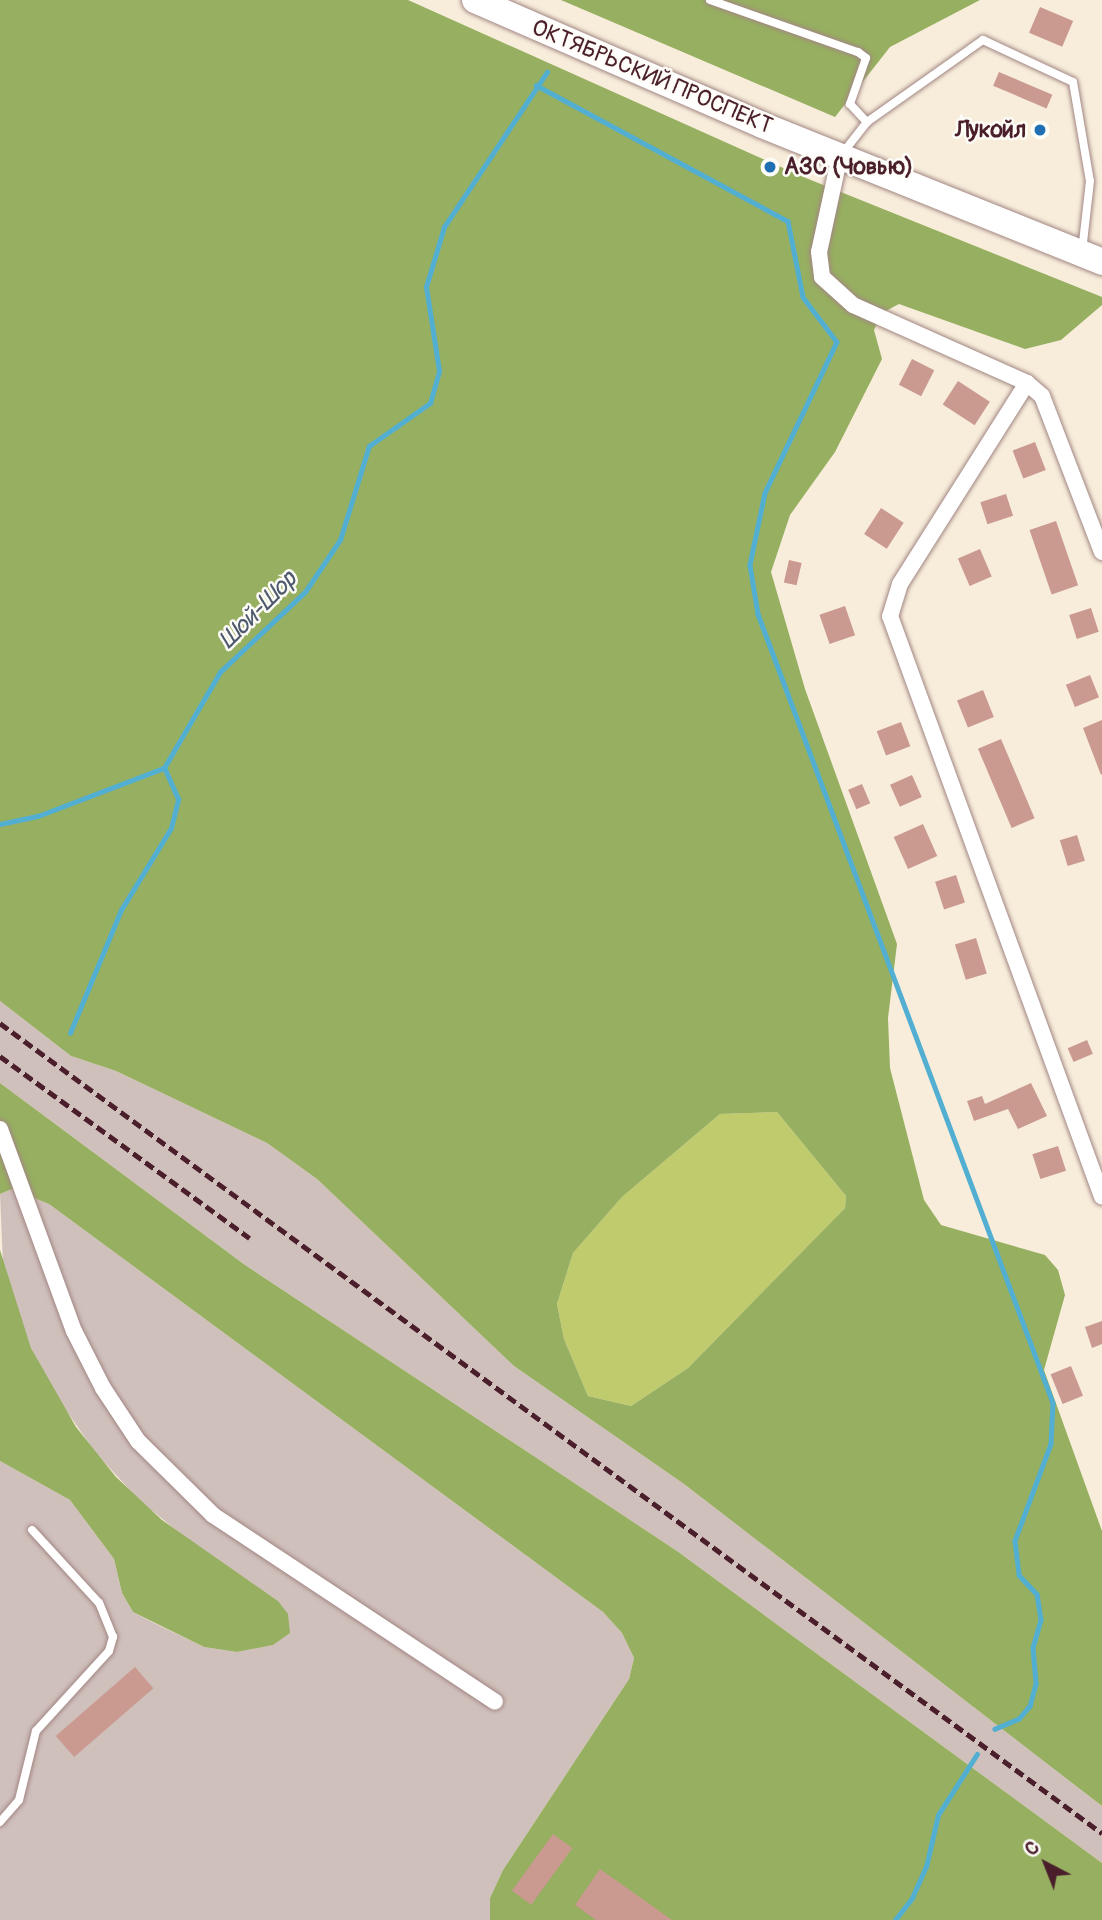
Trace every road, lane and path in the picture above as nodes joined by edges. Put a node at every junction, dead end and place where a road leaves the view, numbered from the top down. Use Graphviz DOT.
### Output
graph roads {
  1 [pos="475,0"];
  2 [pos="710,0"];
  3 [pos="867,122"];
  4 [pos="840,155"];
  5 [pos="1092,258"];
  6 [pos="1027,383"];
  7 [pos="1102,552"];
  8 [pos="0,1129"];
  9 [pos="1102,1197"];
  10 [pos="33,1530"];
  11 [pos="495,1702"];
  12 [pos="0,1822"];
  1 -- 4 [label="main road, ОКТЯБРЬСКИЙ ПРОСПЕКТ"];
  2 -- 3 [label="lane"];
  3 -- 4 [label="lane"];
  3 -- 5 [label="lane"];
  4 -- 5 [label="main road, ОКТЯБРЬСКИЙ ПРОСПЕКТ"];
  4 -- 6 [label="street"];
  6 -- 7 [label="street"];
  6 -- 9 [label="street"];
  8 -- 11 [label="street"];
  10 -- 12 [label="lane"];
}
